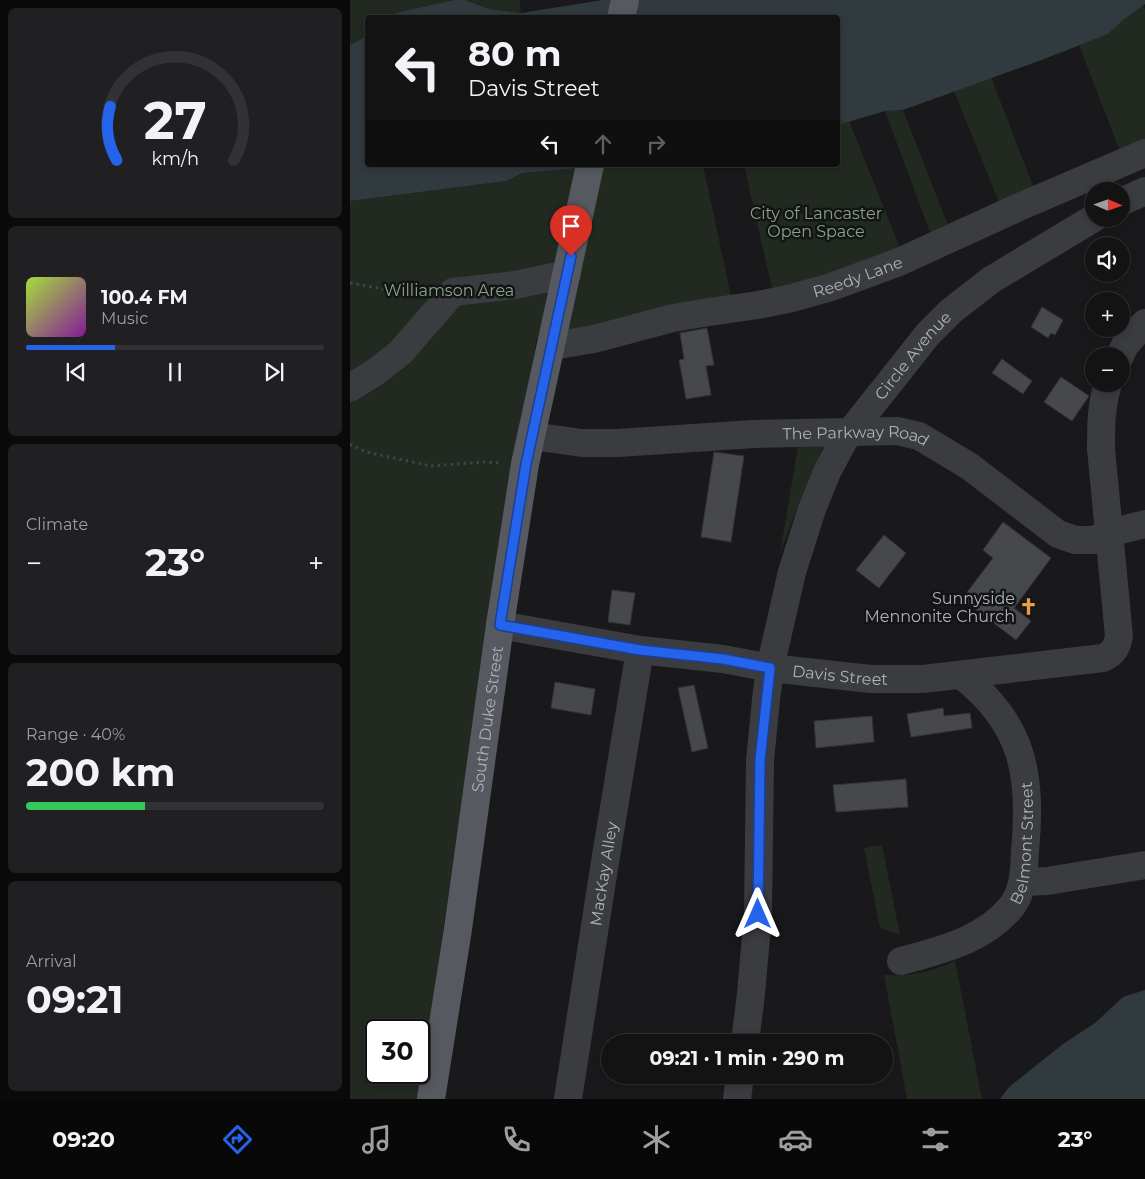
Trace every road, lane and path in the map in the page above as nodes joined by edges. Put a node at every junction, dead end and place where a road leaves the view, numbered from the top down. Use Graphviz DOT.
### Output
graph roads {
  1 [pos="625,0"];
  2 [pos="622,15"];
  3 [pos="1145,153"];
  4 [pos="590,167"];
  5 [pos="1145,191"];
  6 [pos="1130,198"];
  7 [pos="1085,223"];
  8 [pos="567,274"];
  9 [pos="350,283"];
  10 [pos="453,292"];
  11 [pos="1145,323"];
  12 [pos="552,346"];
  13 [pos="1124,347"];
  14 [pos="350,388"];
  15 [pos="1105,392"];
  16 [pos="852,431"];
  17 [pos="532,436"];
  18 [pos="350,444"];
  19 [pos="526,464"];
  20 [pos="1145,524"];
  21 [pos="1109,533"];
  22 [pos="500,625"];
  23 [pos="640,650"];
  24 [pos="770,668"];
  25 [pos="961,675"];
  26 [pos="1145,865"];
  27 [pos="1023,882"];
  28 [pos="901,961"];
  29 [pos="746,1034"];
  30 [pos="739,1084"];
  31 [pos="432,1099"];
  32 [pos="568,1099"];
  33 [pos="737,1099"];
  1 -- 2 [label="main road"];
  3 -- 12 [label="street, Reedy Lane"];
  4 -- 8 [label="main road, South Duke Street"];
  5 -- 6 [label="street"];
  7 -- 16 [label="street, Circle Avenue"];
  8 -- 10 [label="street"];
  8 -- 12 [label="main road, South Duke Street"];
  9 -- 10 [label="path"];
  10 -- 14 [label="street"];
  11 -- 13 [label="street"];
  12 -- 17 [label="main road, South Duke Street"];
  15 -- 21 [label="street"];
  16 -- 17 [label="street, The Parkway Road"];
  16 -- 21 [label="street, The Parkway Road"];
  16 -- 24 [label="street, Circle Avenue"];
  17 -- 19 [label="main road, South Duke Street"];
  18 -- 19 [label="path"];
  19 -- 22 [label="main road, South Duke Street"];
  20 -- 21 [label="street, The Parkway Road"];
  21 -- 25 [label="street, Davis Street"];
  22 -- 23 [label="street, Davis Street"];
  22 -- 31 [label="main road, South Duke Street"];
  23 -- 24 [label="street, Davis Street"];
  23 -- 32 [label="street, MacKay Alley"];
  24 -- 25 [label="street, Davis Street"];
  24 -- 29 [label="street, Circle Avenue"];
  25 -- 27 [label="street, Belmont Street"];
  26 -- 27 [label="street"];
  27 -- 28 [label="street, Belmont Street"];
  30 -- 33 [label="street"];
}
